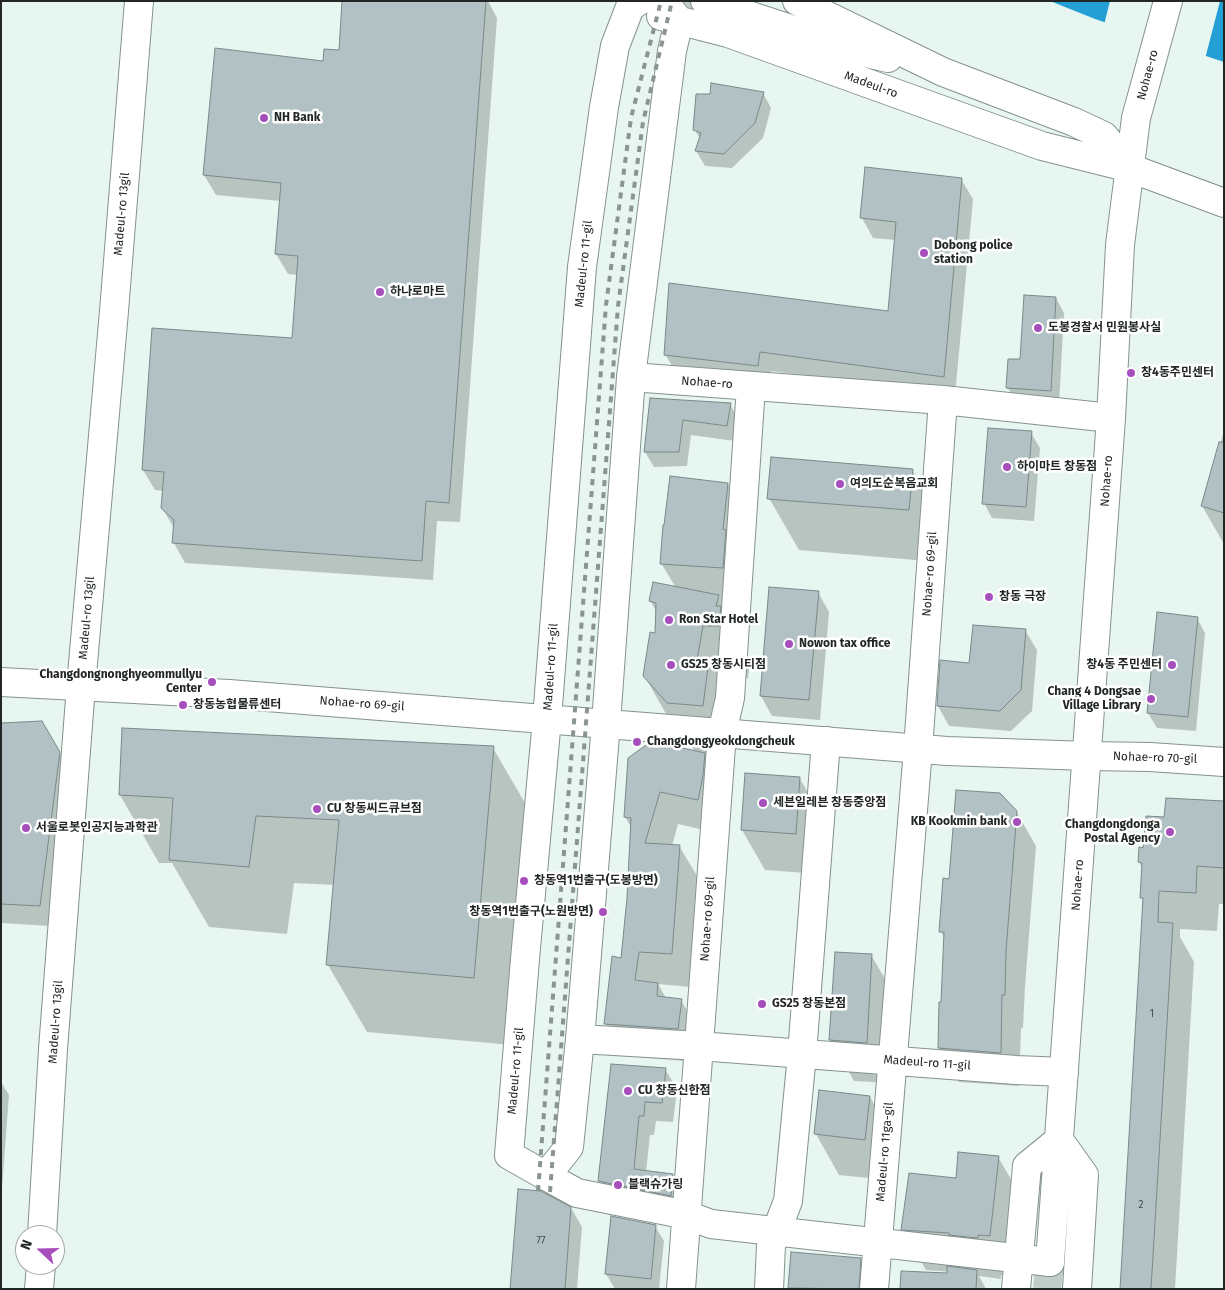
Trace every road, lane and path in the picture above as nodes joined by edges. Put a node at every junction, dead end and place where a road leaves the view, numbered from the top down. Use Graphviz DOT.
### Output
graph roads {
  1 [pos="139,1"];
  2 [pos="705,1"];
  3 [pos="797,1"];
  4 [pos="1168,1"];
  5 [pos="627,3"];
  6 [pos="671,11"];
  7 [pos="728,34"];
  8 [pos="943,72"];
  9 [pos="668,75"];
  10 [pos="1130,168"];
  11 [pos="1224,203"];
  12 [pos="630,377"];
  13 [pos="750,386"];
  14 [pos="943,400"];
  15 [pos="1111,418"];
  16 [pos="1,682"];
  17 [pos="81,686"];
  18 [pos="547,719"];
  19 [pos="606,723"];
  20 [pos="722,733"];
  21 [pos="826,741"];
  22 [pos="918,749"];
  23 [pos="1087,756"];
  24 [pos="1224,762"];
  25 [pos="580,1039"];
  26 [pos="699,1046"];
  27 [pos="802,1054"];
  28 [pos="892,1060"];
  29 [pos="1064,1072"];
  30 [pos="1059,1140"];
  31 [pos="546,1176"];
  32 [pos="687,1215"];
  33 [pos="43,1225"];
  34 [pos="776,1232"];
  35 [pos="878,1243"];
  36 [pos="1019,1259"];
  37 [pos="40,1275"];
  38 [pos="39,1289"];
  39 [pos="681,1289"];
  40 [pos="769,1289"];
  41 [pos="874,1289"];
  42 [pos="1016,1289"];
  43 [pos="1077,1289"];
  1 -- 17 [label="main road, Madeul-ro 13gil"];
  2 -- 8 [label="main road"];
  3 -- 8 [label="main road"];
  4 -- 10 [label="main road, Nohae-ro"];
  5 -- 6 [label="main road, Madeul-ro"];
  5 -- 18 [label="main road, Madeul-ro 11-gil"];
  6 -- 7 [label="main road, Madeul-ro"];
  6 -- 9 [label="main road"];
  7 -- 9 [label="main road"];
  7 -- 10 [label="main road, Madeul-ro"];
  8 -- 10 [label="main road"];
  9 -- 12 [label="main road"];
  10 -- 11 [label="main road, Madeul-ro"];
  10 -- 15 [label="main road, Nohae-ro"];
  12 -- 13 [label="main road, Nohae-ro"];
  12 -- 19 [label="main road"];
  13 -- 14 [label="main road, Nohae-ro"];
  13 -- 20 [label="main road, Nohae-ro 69-gil"];
  14 -- 15 [label="main road, Nohae-ro"];
  14 -- 22 [label="main road, Nohae-ro 69-gil"];
  15 -- 23 [label="main road, Nohae-ro"];
  16 -- 17 [label="main road, Nohae-ro 69-gil"];
  17 -- 18 [label="main road, Nohae-ro 69-gil"];
  17 -- 33 [label="main road, Madeul-ro 13gil"];
  18 -- 19 [label="main road, Nohae-ro 69-gil"];
  18 -- 31 [label="main road, Madeul-ro 11-gil"];
  19 -- 20 [label="main road, Nohae-ro 69-gil"];
  19 -- 25 [label="main road"];
  20 -- 21 [label="main road, Nohae-ro 69-gil"];
  20 -- 26 [label="main road, Nohae-ro 69-gil"];
  21 -- 22 [label="main road, Nohae-ro 69-gil"];
  21 -- 27 [label="main road"];
  22 -- 23 [label="main road, Nohae-ro 69-gil"];
  22 -- 28 [label="main road, Nohae-ro 69-gil"];
  23 -- 24 [label="main road, Nohae-ro 70-gil"];
  23 -- 29 [label="main road, Nohae-ro"];
  25 -- 26 [label="main road, Madeul-ro 11-gil"];
  25 -- 31 [label="main road"];
  26 -- 27 [label="main road, Madeul-ro 11-gil"];
  26 -- 32 [label="main road"];
  27 -- 28 [label="main road, Madeul-ro 11-gil"];
  27 -- 34 [label="main road"];
  28 -- 29 [label="main road, Madeul-ro 11-gil"];
  28 -- 35 [label="main road, Madeul-ro 11ga-gil"];
  29 -- 30 [label="main road, Nohae-ro"];
  30 -- 36 [label="main road"];
  30 -- 36 [label="main road, Nohae-ro"];
  30 -- 43 [label="main road"];
  31 -- 32 [label="main road"];
  32 -- 34 [label="main road"];
  32 -- 39 [label="main road"];
  34 -- 35 [label="main road"];
  34 -- 40 [label="main road"];
  35 -- 36 [label="main road"];
  35 -- 41 [label="main road, Madeul-ro 11ga-gil"];
  36 -- 42 [label="main road"];
  37 -- 38 [label="main road"];
}
